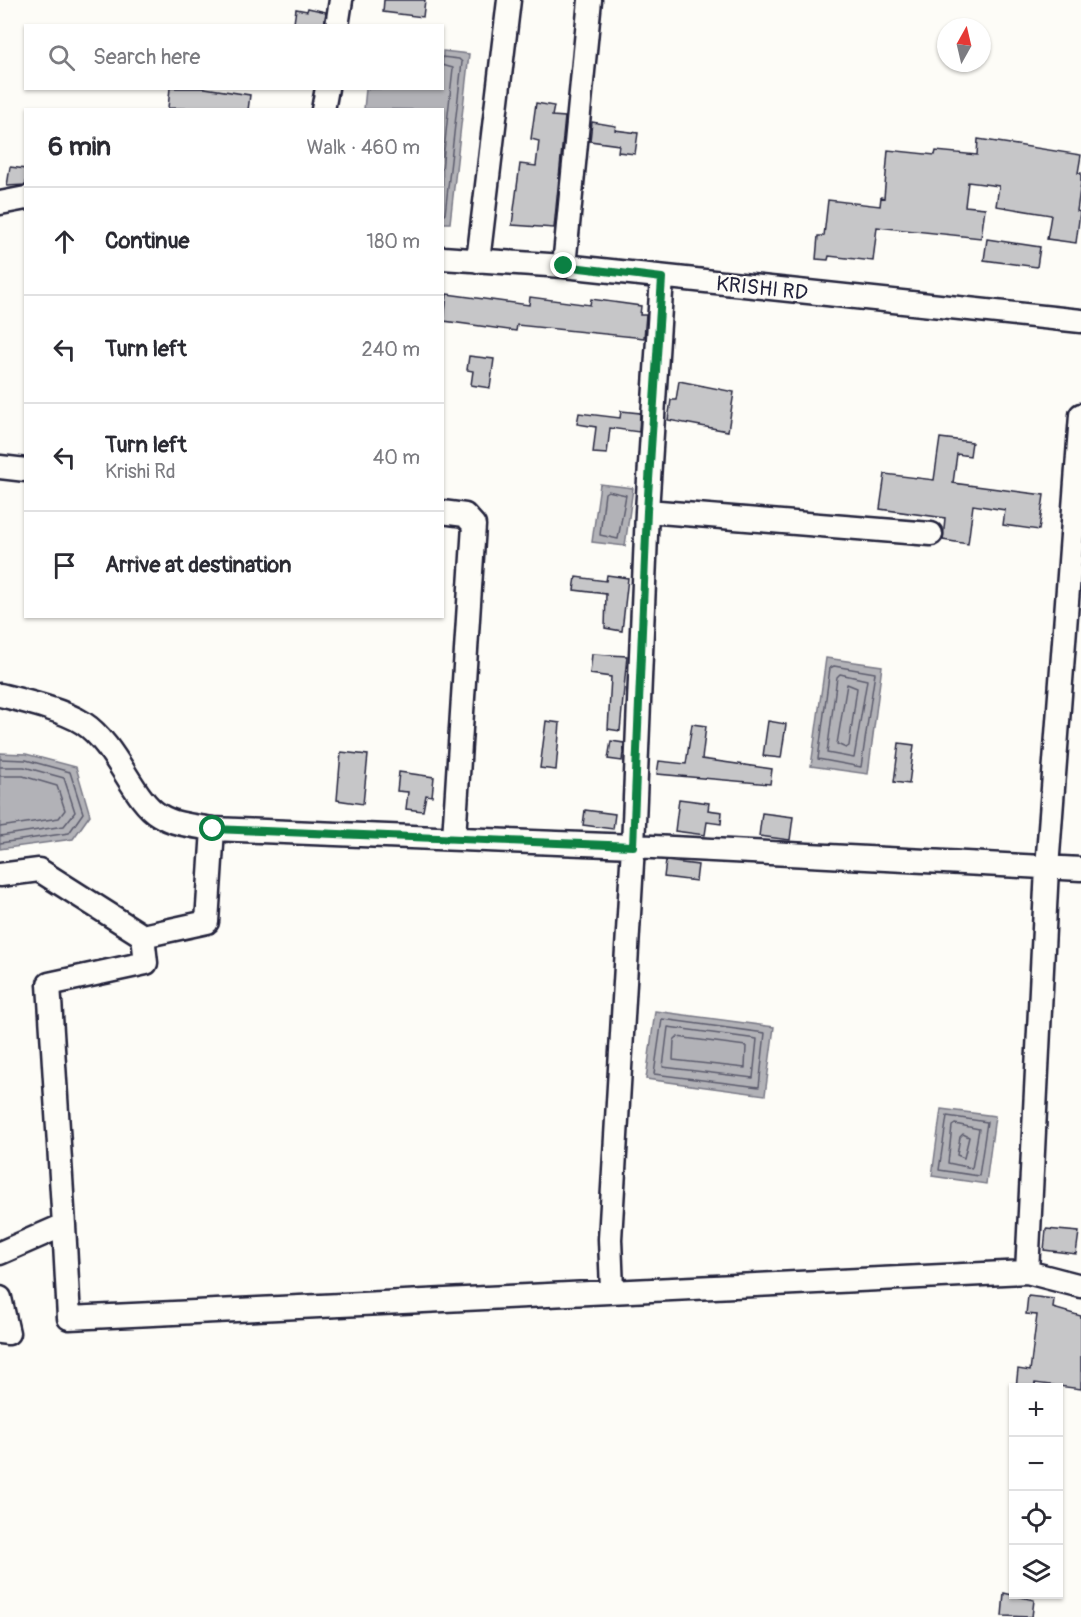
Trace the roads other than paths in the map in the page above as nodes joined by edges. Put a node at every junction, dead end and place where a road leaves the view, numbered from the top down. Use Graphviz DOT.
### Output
graph roads {
  1 [pos="339,0"];
  2 [pos="509,0"];
  3 [pos="590,0"];
  4 [pos="337,24"];
  5 [pos="327,90"];
  6 [pos="323,108"];
  7 [pos="24,198"];
  8 [pos="0,203"];
  9 [pos="444,258"];
  10 [pos="478,261"];
  11 [pos="564,266"];
  12 [pos="662,278"];
  13 [pos="1081,321"];
  14 [pos="1081,415"];
  15 [pos="0,467"];
  16 [pos="24,470"];
  17 [pos="647,511"];
  18 [pos="444,512"];
  19 [pos="931,534"];
  20 [pos="0,695"];
  21 [pos="213,829"];
  22 [pos="454,838"];
  23 [pos="633,846"];
  24 [pos="1047,868"];
  25 [pos="1081,870"];
  26 [pos="0,874"];
  27 [pos="143,936"];
  28 [pos="64,1225"];
  29 [pos="0,1253"];
  30 [pos="1027,1272"];
  31 [pos="1081,1286"];
  32 [pos="612,1290"];
  33 [pos="0,1298"];
  34 [pos="0,1332"];
  1 -- 4 [label="street"];
  2 -- 10 [label="street"];
  3 -- 11 [label="street"];
  5 -- 6 [label="street"];
  7 -- 8 [label="street"];
  9 -- 10 [label="street, KRISHI RD"];
  10 -- 11 [label="street, KRISHI RD"];
  11 -- 12 [label="street, KRISHI RD"];
  12 -- 13 [label="street, KRISHI RD"];
  12 -- 17 [label="street"];
  14 -- 24 [label="street"];
  15 -- 16 [label="street"];
  17 -- 19 [label="street"];
  17 -- 23 [label="street"];
  18 -- 22 [label="street"];
  20 -- 21 [label="street"];
  21 -- 22 [label="street"];
  21 -- 27 [label="street"];
  22 -- 23 [label="street"];
  23 -- 24 [label="street"];
  23 -- 32 [label="street"];
  24 -- 25 [label="street"];
  24 -- 30 [label="street"];
  26 -- 27 [label="street"];
  27 -- 28 [label="street"];
  28 -- 29 [label="street"];
  28 -- 32 [label="street"];
  30 -- 31 [label="street"];
  30 -- 32 [label="street"];
  33 -- 34 [label="street"];
}
